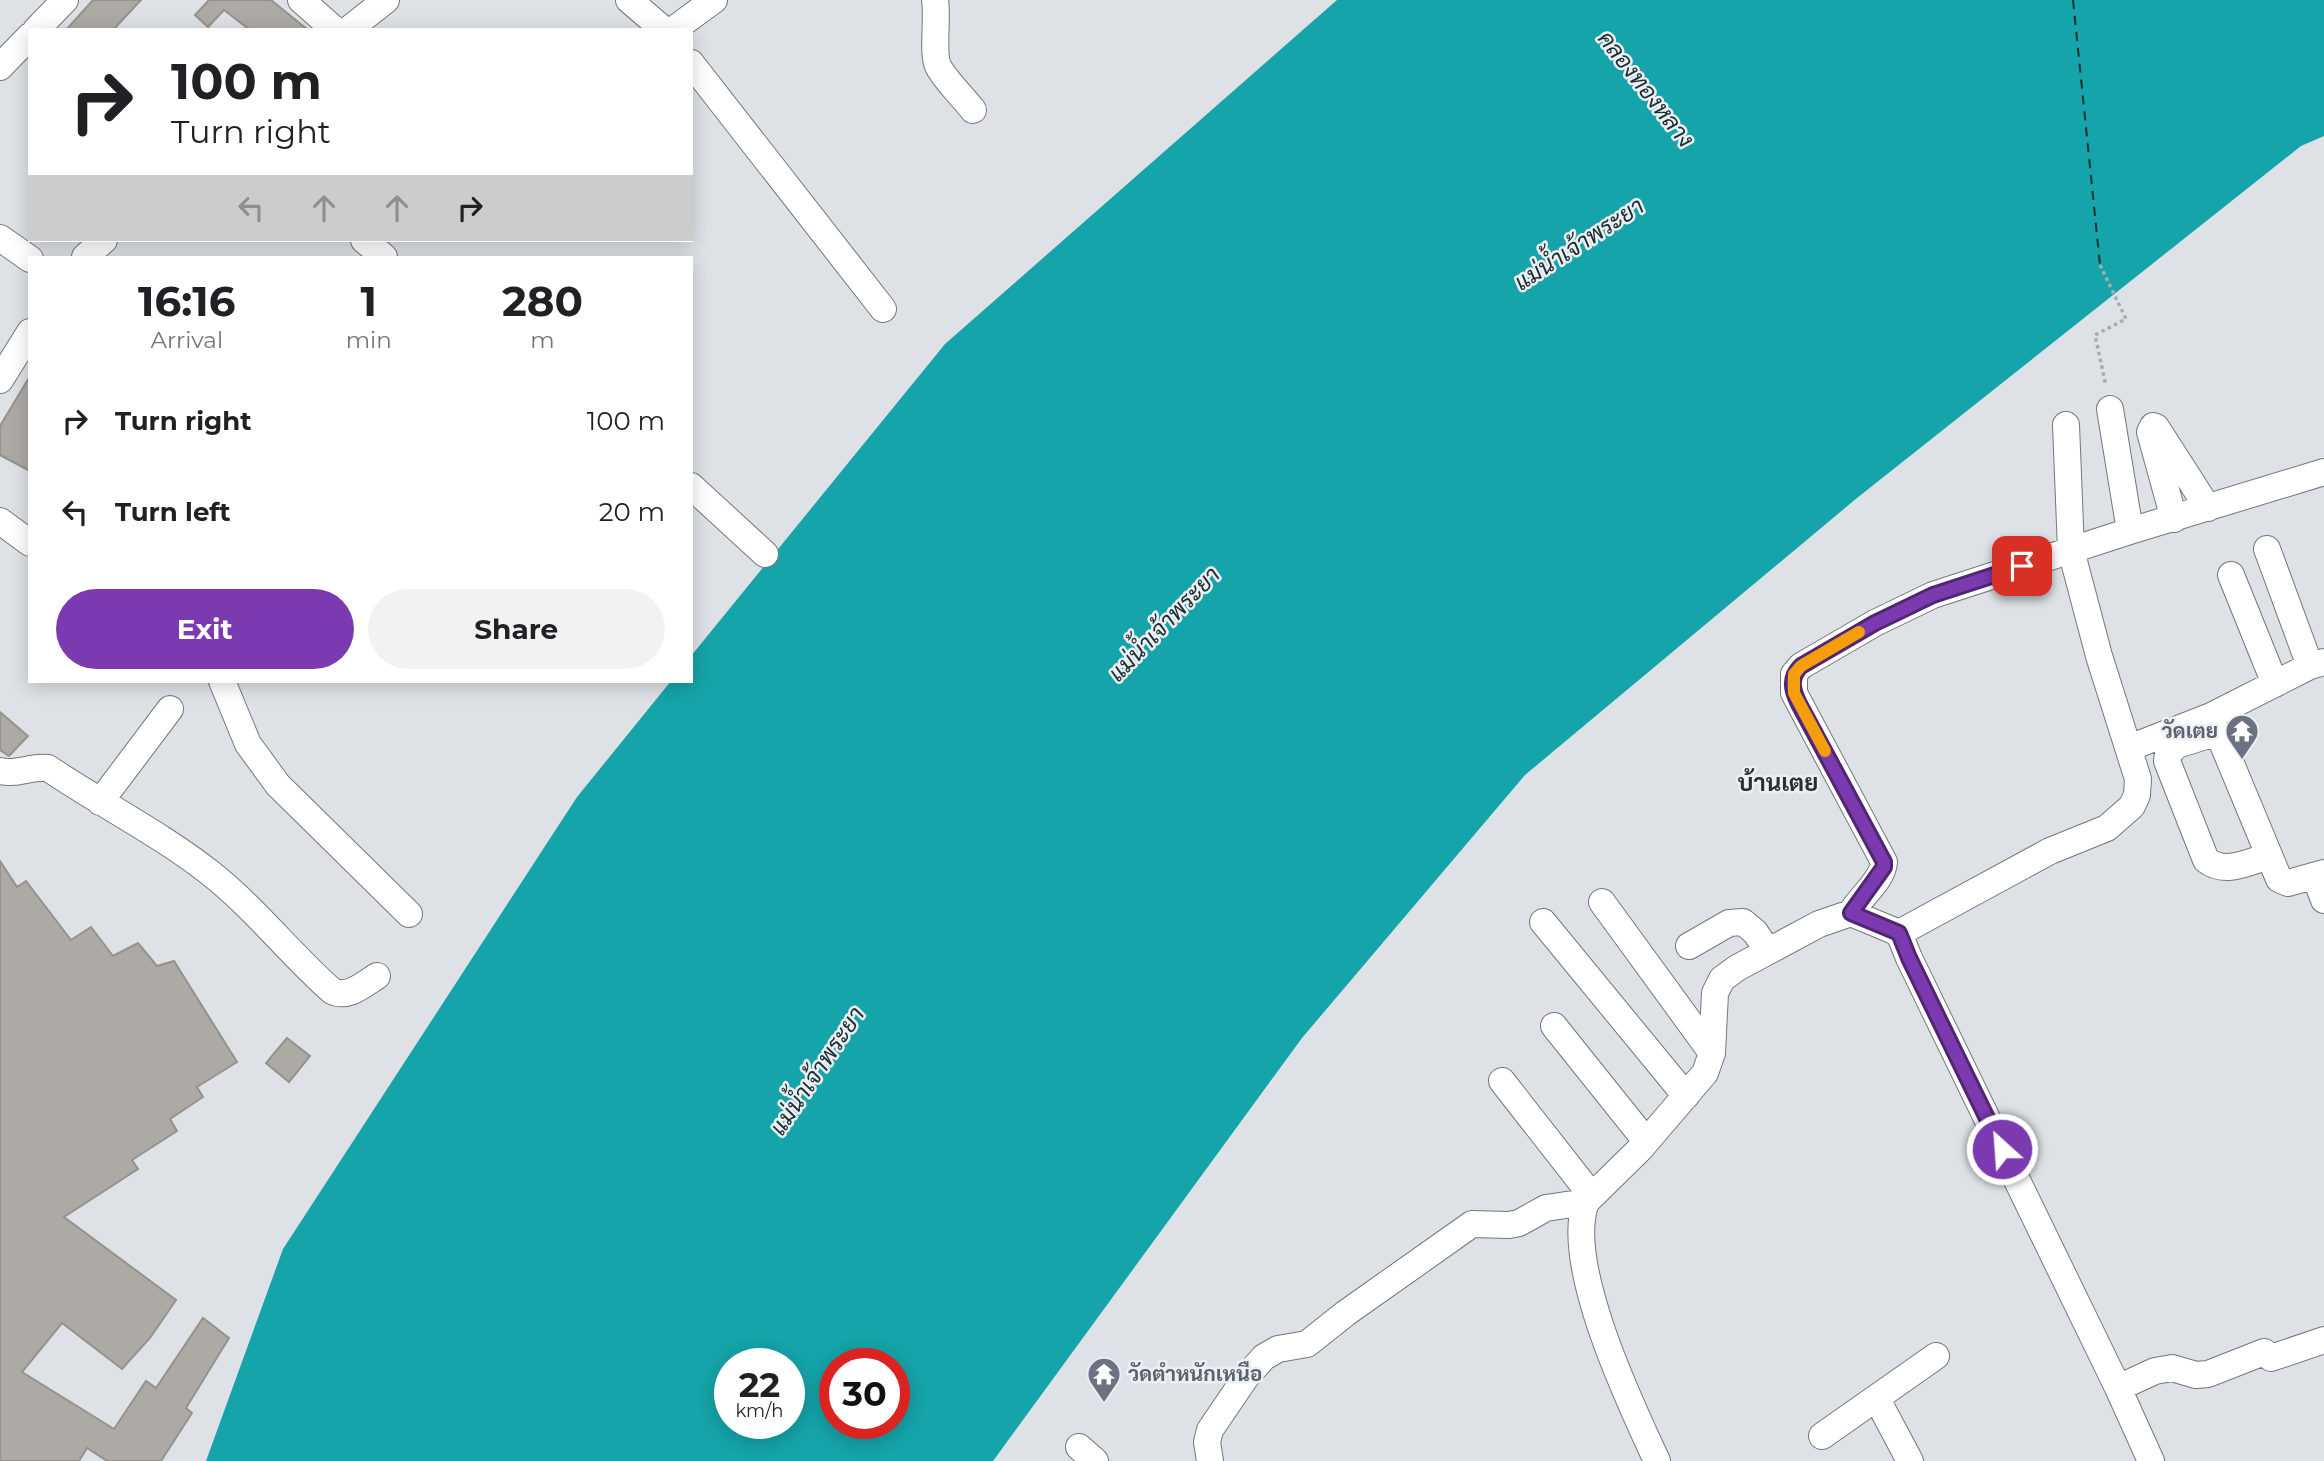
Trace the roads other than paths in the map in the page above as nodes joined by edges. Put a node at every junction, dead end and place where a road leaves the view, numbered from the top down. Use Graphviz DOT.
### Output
graph roads {
  1 [pos="65,0"];
  2 [pos="301,0"];
  3 [pos="386,0"];
  4 [pos="629,0"];
  5 [pos="714,0"];
  6 [pos="935,0"];
  7 [pos="38,28"];
  8 [pos="333,28"];
  9 [pos="351,28"];
  10 [pos="662,28"];
  11 [pos="676,28"];
  12 [pos="28,38"];
  13 [pos="693,66"];
  14 [pos="0,67"];
  15 [pos="973,110"];
  16 [pos="0,238"];
  17 [pos="102,242"];
  18 [pos="366,242"];
  19 [pos="86,256"];
  20 [pos="383,256"];
  21 [pos="28,258"];
  22 [pos="883,309"];
  23 [pos="28,335"];
  24 [pos="0,380"];
  25 [pos="2110,409"];
  26 [pos="2066,425"];
  27 [pos="2324,472"];
  28 [pos="693,488"];
  29 [pos="2208,508"];
  30 [pos="2174,519"];
  31 [pos="0,521"];
  32 [pos="2130,531"];
  33 [pos="28,542"];
  34 [pos="2267,549"];
  35 [pos="2071,550"];
  36 [pos="765,554"];
  37 [pos="2231,575"];
  38 [pos="2317,664"];
  39 [pos="223,683"];
  40 [pos="2275,684"];
  41 [pos="170,709"];
  42 [pos="2214,724"];
  43 [pos="2129,748"];
  44 [pos="0,771"];
  45 [pos="100,802"];
  46 [pos="2269,856"];
  47 [pos="2321,883"];
  48 [pos="1602,902"];
  49 [pos="1851,913"];
  50 [pos="409,914"];
  51 [pos="1544,922"];
  52 [pos="1899,933"];
  53 [pos="1689,946"];
  54 [pos="1768,951"];
  55 [pos="377,976"];
  56 [pos="1555,1026"];
  57 [pos="1712,1053"];
  58 [pos="1502,1081"];
  59 [pos="1686,1096"];
  60 [pos="1646,1141"];
  61 [pos="1589,1199"];
  62 [pos="2324,1339"];
  63 [pos="1936,1356"];
  64 [pos="2118,1388"];
  65 [pos="1877,1399"];
  66 [pos="1822,1436"];
  67 [pos="1210,1461"];
  68 [pos="1657,1461"];
  69 [pos="1910,1461"];
  70 [pos="2151,1461"];
  1 -- 7 [label="street"];
  2 -- 8 [label="street"];
  3 -- 9 [label="street"];
  4 -- 10 [label="street"];
  5 -- 11 [label="street"];
  6 -- 15 [label="street"];
  12 -- 14 [label="street"];
  13 -- 22 [label="street"];
  16 -- 21 [label="street"];
  17 -- 19 [label="street"];
  18 -- 20 [label="street"];
  23 -- 24 [label="street"];
  25 -- 32 [label="street"];
  26 -- 35 [label="street"];
  27 -- 29 [label="street"];
  28 -- 36 [label="street"];
  29 -- 30 [label="street"];
  29 -- 30 [label="street"];
  30 -- 32 [label="street"];
  31 -- 33 [label="street"];
  32 -- 35 [label="street"];
  34 -- 38 [label="street"];
  35 -- 43 [label="street"];
  35 -- 49 [label="street"];
  37 -- 40 [label="street"];
  38 -- 40 [label="street"];
  39 -- 50 [label="street"];
  40 -- 42 [label="street"];
  41 -- 45 [label="street"];
  42 -- 43 [label="street"];
  42 -- 46 [label="street"];
  42 -- 46 [label="street"];
  43 -- 52 [label="street"];
  44 -- 45 [label="street"];
  45 -- 55 [label="street"];
  46 -- 47 [label="street"];
  48 -- 57 [label="street"];
  49 -- 52 [label="street"];
  49 -- 54 [label="street"];
  51 -- 59 [label="street"];
  52 -- 64 [label="street"];
  53 -- 54 [label="street"];
  54 -- 57 [label="street"];
  56 -- 60 [label="street"];
  57 -- 59 [label="street"];
  58 -- 61 [label="street"];
  59 -- 60 [label="street"];
  60 -- 61 [label="street"];
  61 -- 67 [label="street"];
  61 -- 68 [label="street"];
  62 -- 64 [label="street"];
  63 -- 65 [label="street"];
  64 -- 70 [label="street"];
  65 -- 66 [label="street"];
  65 -- 69 [label="street"];
}
